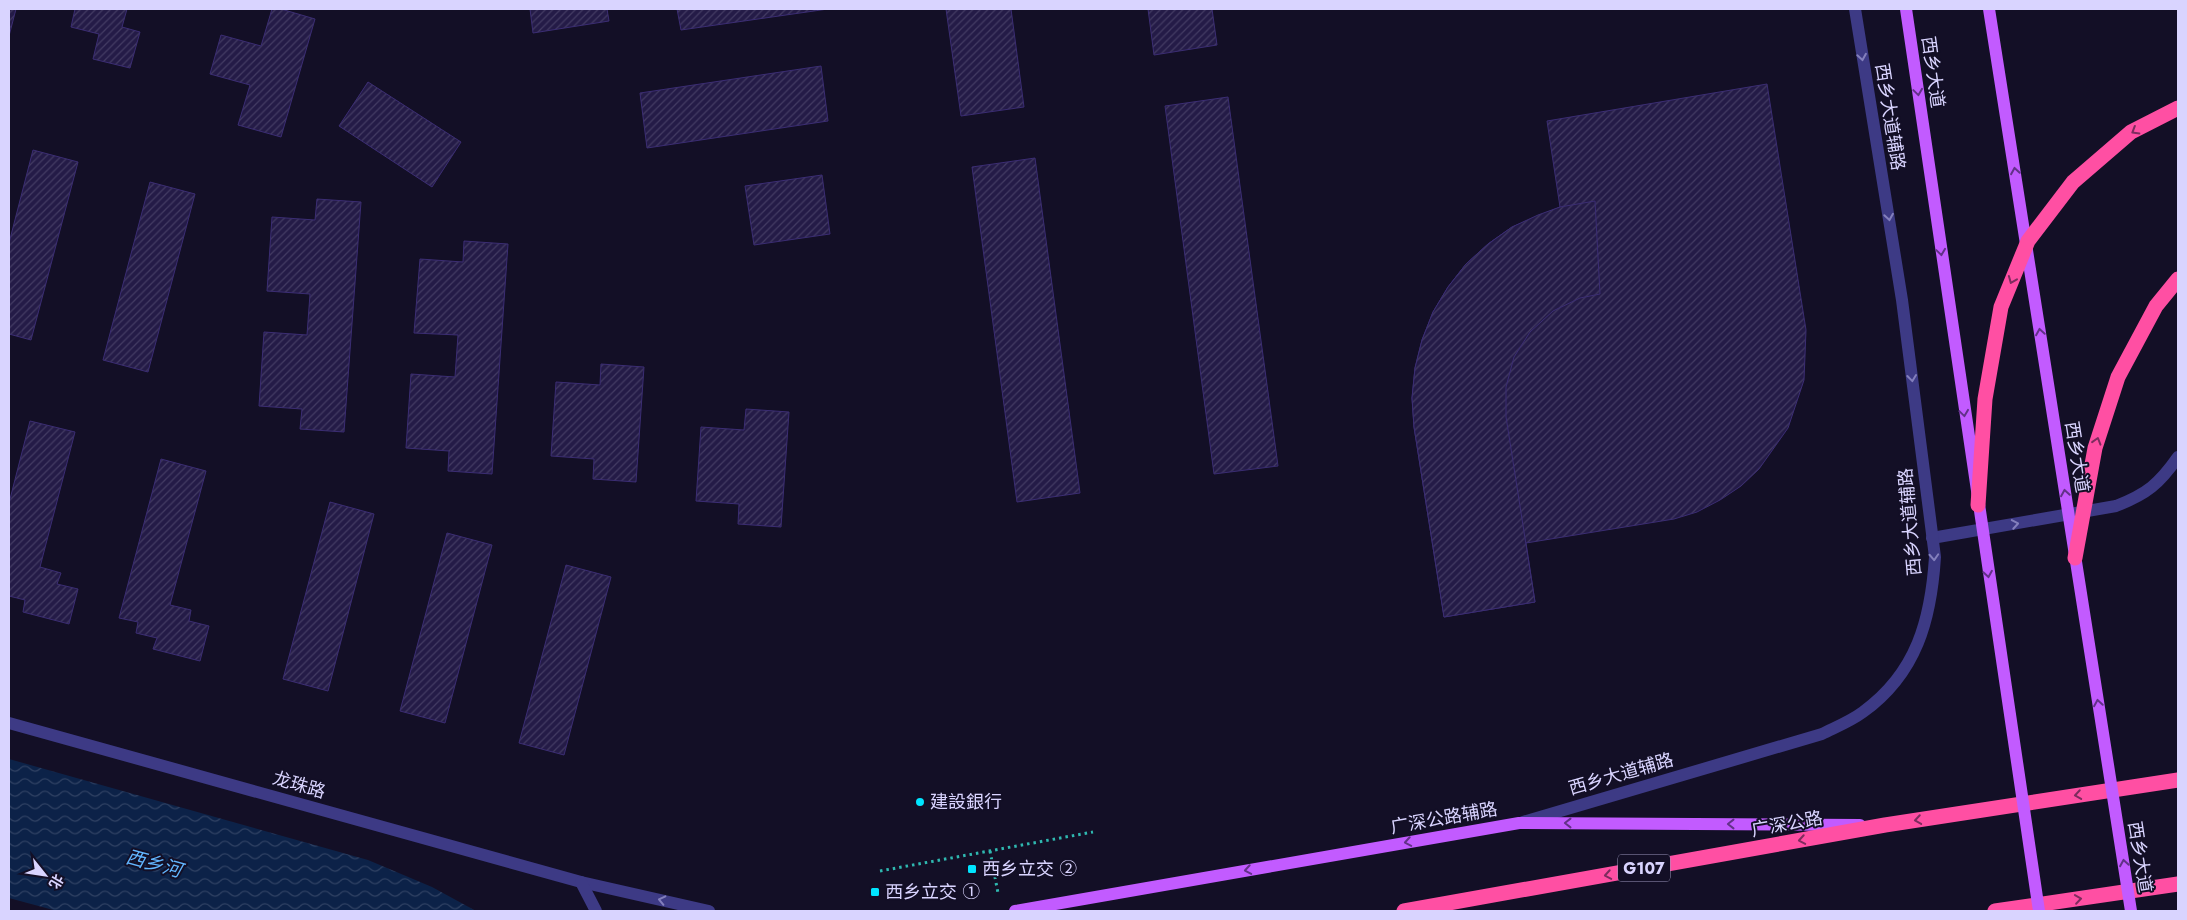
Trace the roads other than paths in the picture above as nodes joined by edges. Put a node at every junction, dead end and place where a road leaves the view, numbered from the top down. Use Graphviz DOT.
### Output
graph roads {
  1 [pos="1855,9"];
  2 [pos="1906,9"];
  3 [pos="1989,9"];
  4 [pos="2178,108"];
  5 [pos="2178,279"];
  6 [pos="2178,458"];
  7 [pos="1978,505"];
  8 [pos="1932,538"];
  9 [pos="2075,558"];
  10 [pos="9,723"];
  11 [pos="2178,780"];
  12 [pos="1519,823"];
  13 [pos="1885,825"];
  14 [pos="581,882"];
  15 [pos="2178,884"];
  16 [pos="596,911"];
  17 [pos="709,911"];
  18 [pos="1015,911"];
  19 [pos="1404,911"];
  20 [pos="1995,911"];
  21 [pos="2039,911"];
  22 [pos="2131,911"];
  1 -- 8 [label="street, 西乡大道辅路, one-way"];
  2 -- 7 [label="main road, 西乡大道, one-way, bridge"];
  9 -- 3 [label="main road, 西乡大道, one-way, bridge"];
  4 -- 7 [label="highway, one-way, bridge"];
  9 -- 5 [label="highway, one-way, bridge"];
  8 -- 6 [label="street, one-way"];
  7 -- 21 [label="main road, 西乡大道, one-way, bridge"];
  8 -- 12 [label="street, 西乡大道辅路, one-way"];
  22 -- 9 [label="main road, 西乡大道, one-way, bridge"];
  10 -- 14 [label="street, 龙珠路"];
  11 -- 13 [label="highway, 广深公路 / G107, one-way"];
  13 -- 12 [label="main road, 广深公路辅路, one-way"];
  12 -- 18 [label="main road, 广深公路辅路, one-way"];
  13 -- 19 [label="highway, 广深公路 / G107, one-way"];
  14 -- 16 [label="street"];
  17 -- 14 [label="street, 龙珠路, one-way"];
  20 -- 15 [label="highway, one-way"];
}
